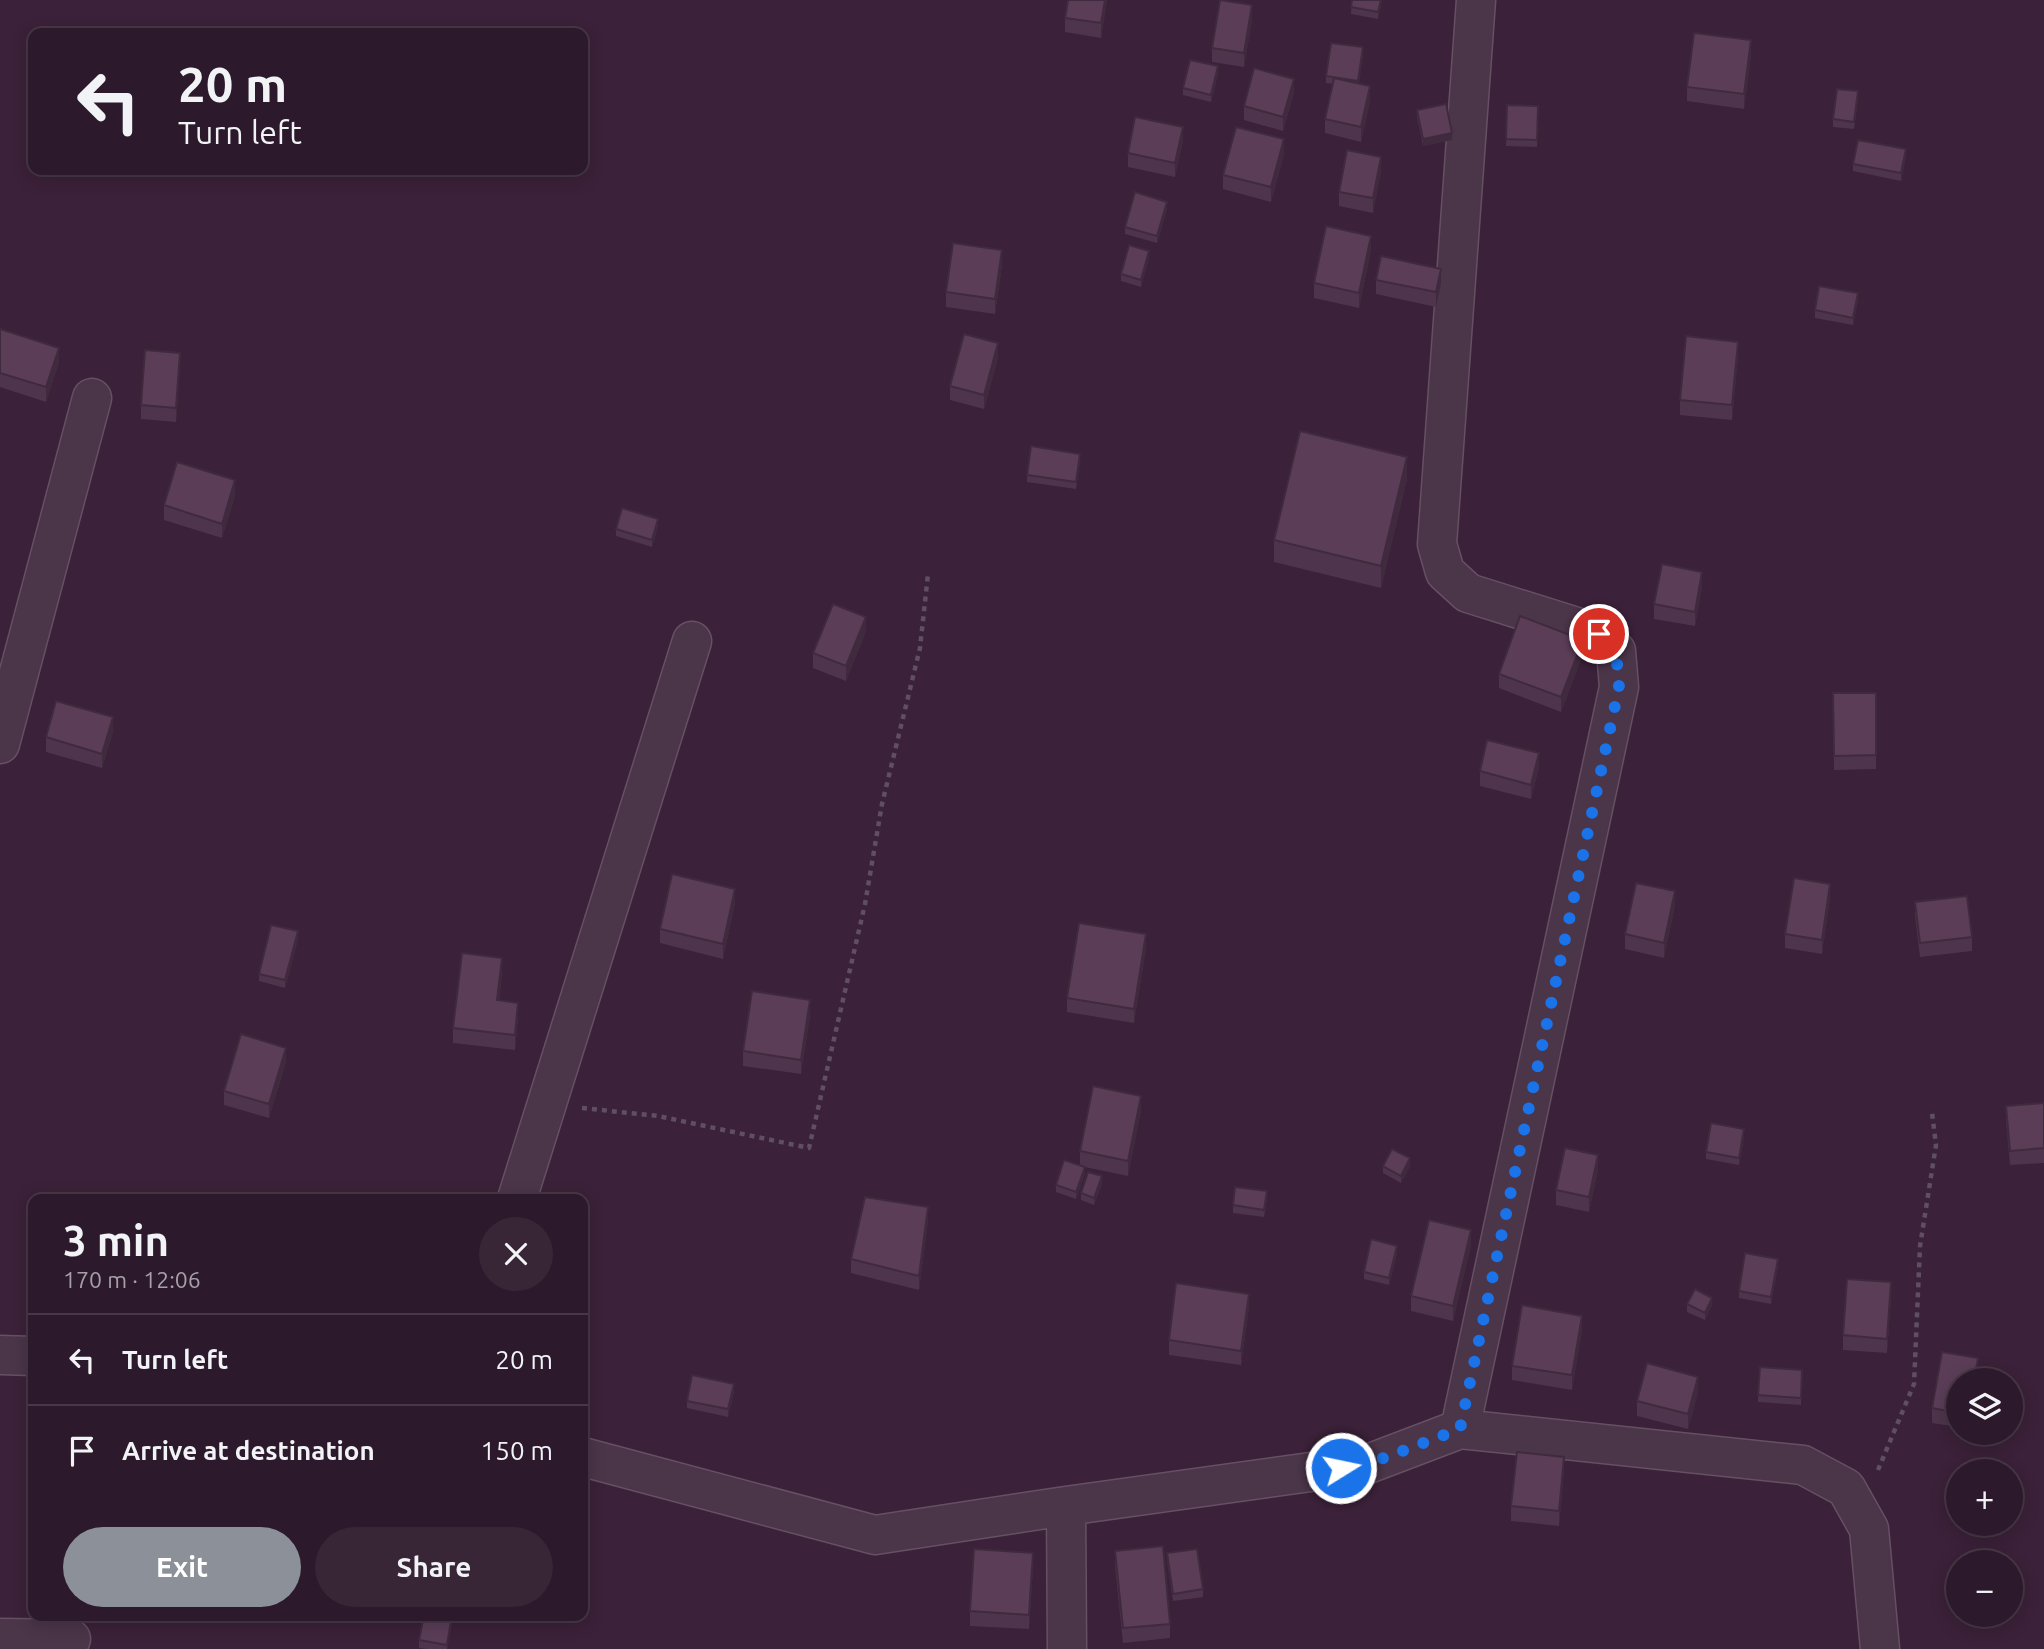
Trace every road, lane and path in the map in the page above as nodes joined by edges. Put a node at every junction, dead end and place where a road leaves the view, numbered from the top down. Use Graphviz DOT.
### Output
graph roads {
  1 [pos="1476,0"];
  2 [pos="92,398"];
  3 [pos="928,574"];
  4 [pos="692,641"];
  5 [pos="0,744"];
  6 [pos="547,1104"];
  7 [pos="1932,1113"];
  8 [pos="519,1194"];
  9 [pos="0,1355"];
  10 [pos="28,1356"];
  11 [pos="1460,1429"];
  12 [pos="588,1458"];
  13 [pos="1854,1501"];
  14 [pos="1066,1506"];
  15 [pos="0,1638"];
  16 [pos="72,1639"];
  17 [pos="1067,1649"];
  18 [pos="1880,1649"];
  1 -- 11 [label="street"];
  2 -- 5 [label="street"];
  3 -- 6 [label="path"];
  4 -- 6 [label="street"];
  6 -- 8 [label="street"];
  7 -- 13 [label="path"];
  9 -- 10 [label="street"];
  11 -- 13 [label="street"];
  11 -- 14 [label="street"];
  12 -- 14 [label="street"];
  13 -- 18 [label="street"];
  14 -- 17 [label="street"];
  15 -- 16 [label="street"];
}
